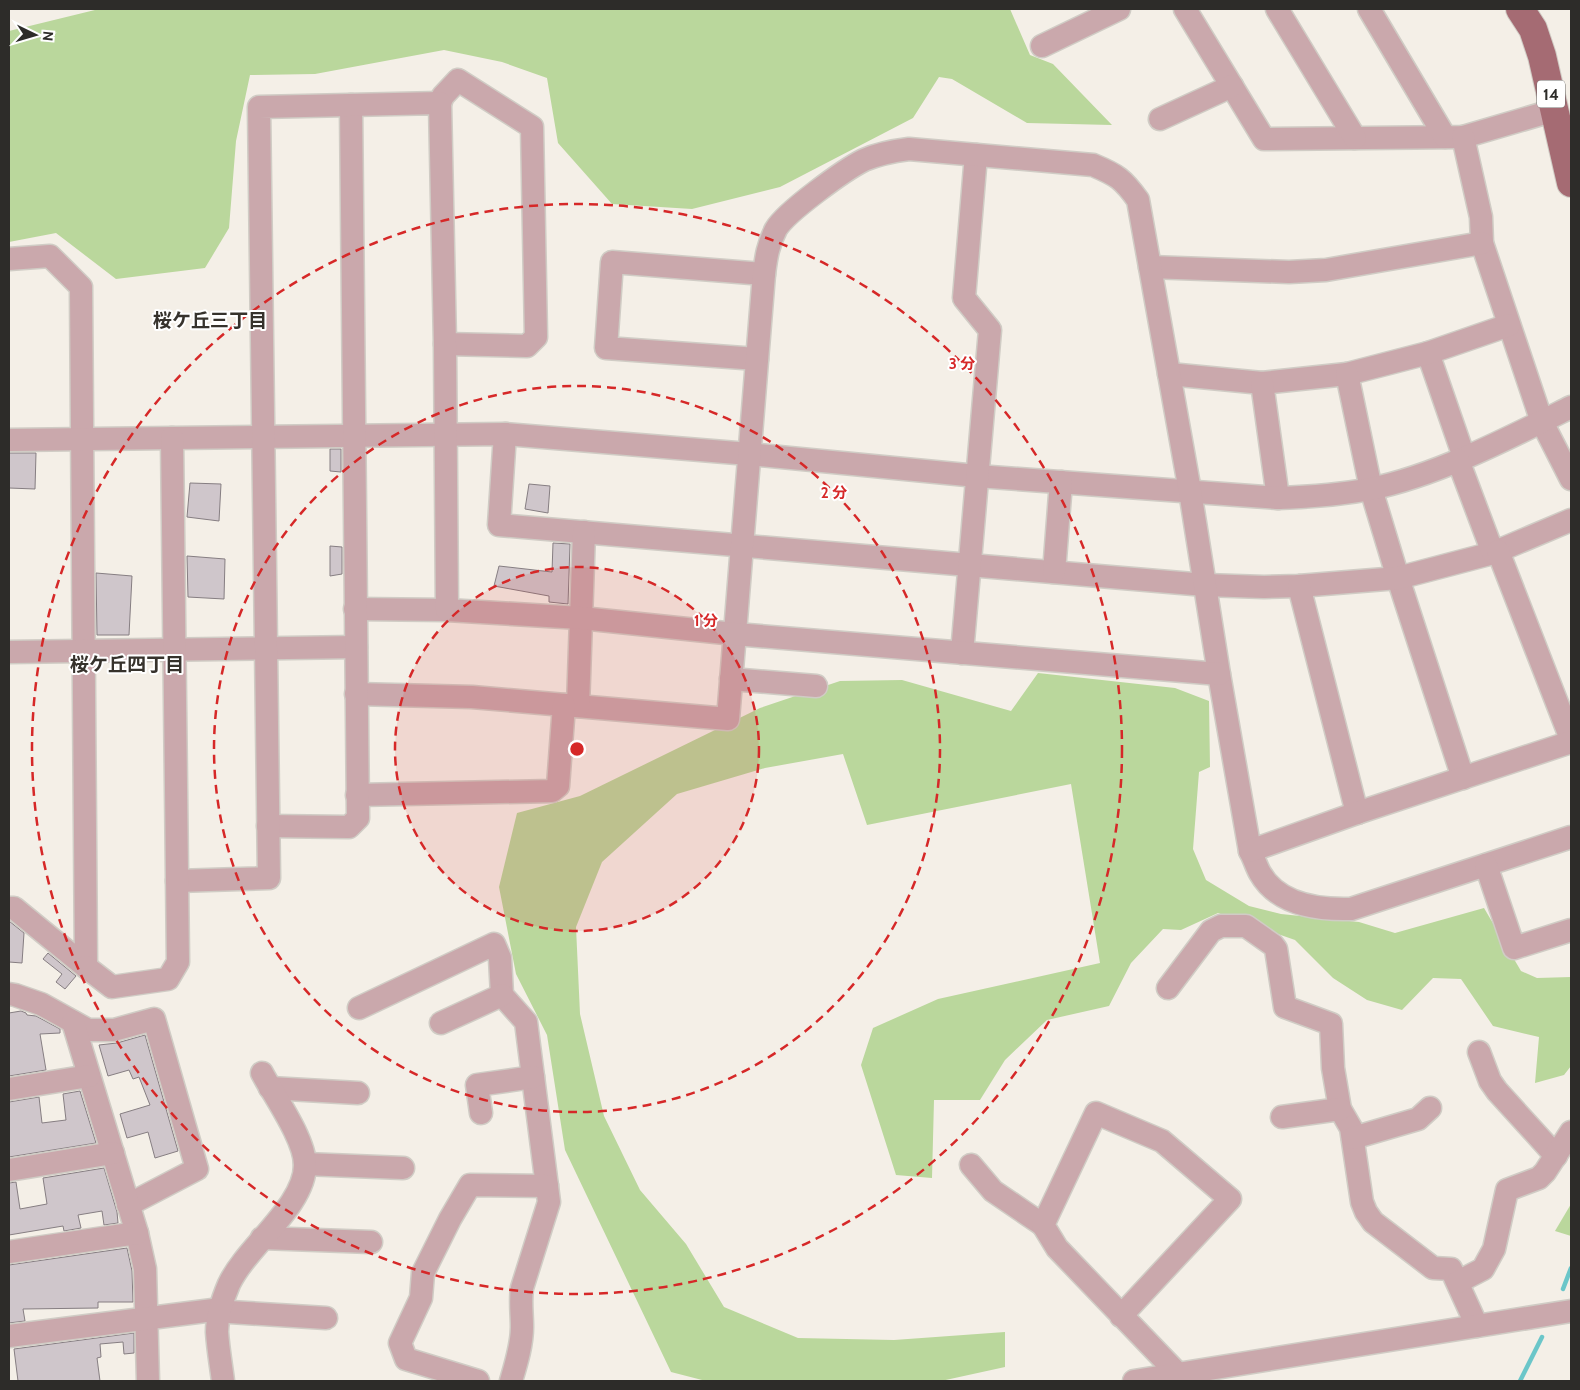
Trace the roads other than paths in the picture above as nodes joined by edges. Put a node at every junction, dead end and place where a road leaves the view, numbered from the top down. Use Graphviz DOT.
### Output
graph roads {
  1 [pos="1119,9"];
  2 [pos="1184,9"];
  3 [pos="1277,9"];
  4 [pos="1369,9"];
  5 [pos="1520,9"];
  6 [pos="1042,46"];
  7 [pos="1232,86"];
  8 [pos="440,103"];
  9 [pos="350,105"];
  10 [pos="1555,110"];
  11 [pos="1160,119"];
  12 [pos="1454,137"];
  13 [pos="1355,138"];
  14 [pos="976,155"];
  15 [pos="1571,183"];
  16 [pos="1482,243"];
  17 [pos="9,258"];
  18 [pos="1150,267"];
  19 [pos="764,274"];
  20 [pos="1510,325"];
  21 [pos="445,344"];
  22 [pos="1428,353"];
  23 [pos="757,359"];
  24 [pos="1169,374"];
  25 [pos="1347,374"];
  26 [pos="1262,383"];
  27 [pos="1571,407"];
  28 [pos="1542,422"];
  29 [pos="446,434"];
  30 [pos="505,434"];
  31 [pos="354,435"];
  32 [pos="263,437"];
  33 [pos="172,438"];
  34 [pos="82,439"];
  35 [pos="9,440"];
  36 [pos="750,454"];
  37 [pos="1461,459"];
  38 [pos="977,476"];
  39 [pos="1571,479"];
  40 [pos="1061,482"];
  41 [pos="1371,489"];
  42 [pos="1190,491"];
  43 [pos="1278,498"];
  44 [pos="1571,520"];
  45 [pos="584,532"];
  46 [pos="742,546"];
  47 [pos="1496,552"];
  48 [pos="970,565"];
  49 [pos="1054,572"];
  50 [pos="1398,578"];
  51 [pos="1204,585"];
  52 [pos="1298,586"];
  53 [pos="356,609"];
  54 [pos="447,610"];
  55 [pos="581,618"];
  56 [pos="735,634"];
  57 [pos="356,647"];
  58 [pos="266,648"];
  59 [pos="174,650"];
  60 [pos="84,651"];
  61 [pos="9,652"];
  62 [pos="962,653"];
  63 [pos="1219,674"];
  64 [pos="731,680"];
  65 [pos="816,686"];
  66 [pos="356,694"];
  67 [pos="571,705"];
  68 [pos="1571,740"];
  69 [pos="1463,778"];
  70 [pos="357,794"];
  71 [pos="1357,814"];
  72 [pos="268,826"];
  73 [pos="1571,838"];
  74 [pos="1250,851"];
  75 [pos="1486,865"];
  76 [pos="177,881"];
  77 [pos="9,908"];
  78 [pos="1571,930"];
  79 [pos="86,968"];
  80 [pos="1168,988"];
  81 [pos="9,994"];
  82 [pos="502,995"];
  83 [pos="360,1008"];
  84 [pos="73,1022"];
  85 [pos="441,1024"];
  86 [pos="1479,1052"];
  87 [pos="89,1076"];
  88 [pos="533,1077"];
  89 [pos="9,1089"];
  90 [pos="358,1093"];
  91 [pos="1430,1108"];
  92 [pos="1340,1109"];
  93 [pos="481,1113"];
  94 [pos="1282,1117"];
  95 [pos="1571,1132"];
  96 [pos="1353,1138"];
  97 [pos="113,1153"];
  98 [pos="1556,1156"];
  99 [pos="305,1164"];
  100 [pos="971,1164"];
  101 [pos="403,1168"];
  102 [pos="9,1170"];
  103 [pos="547,1186"];
  104 [pos="128,1205"];
  105 [pos="1043,1225"];
  106 [pos="137,1233"];
  107 [pos="262,1238"];
  108 [pos="371,1242"];
  109 [pos="9,1252"];
  110 [pos="1458,1282"];
  111 [pos="221,1309"];
  112 [pos="1571,1311"];
  113 [pos="1122,1316"];
  114 [pos="148,1318"];
  115 [pos="326,1318"];
  116 [pos="1477,1326"];
  117 [pos="9,1336"];
  118 [pos="1193,1375"];
  119 [pos="148,1381"];
  120 [pos="223,1381"];
  121 [pos="478,1381"];
  122 [pos="511,1381"];
  123 [pos="1134,1381"];
  1 -- 6 [label="street"];
  2 -- 7 [label="street"];
  3 -- 13 [label="street"];
  4 -- 12 [label="street"];
  5 -- 10 [label="main road, 14"];
  7 -- 11 [label="street"];
  7 -- 13 [label="street"];
  8 -- 9 [label="street"];
  8 -- 21 [label="street"];
  8 -- 21 [label="street"];
  9 -- 31 [label="street"];
  9 -- 32 [label="street"];
  10 -- 12 [label="street"];
  10 -- 15 [label="main road, 14"];
  12 -- 13 [label="street"];
  12 -- 16 [label="street"];
  14 -- 18 [label="street"];
  14 -- 19 [label="street"];
  14 -- 38 [label="street"];
  16 -- 18 [label="street"];
  16 -- 20 [label="street"];
  17 -- 34 [label="street"];
  18 -- 24 [label="street"];
  19 -- 23 [label="street"];
  19 -- 23 [label="street"];
  20 -- 22 [label="street"];
  20 -- 28 [label="street"];
  21 -- 29 [label="street"];
  22 -- 25 [label="street"];
  22 -- 37 [label="street"];
  23 -- 36 [label="street"];
  24 -- 26 [label="street"];
  24 -- 42 [label="street"];
  25 -- 26 [label="street"];
  25 -- 41 [label="street"];
  26 -- 43 [label="street"];
  27 -- 28 [label="street"];
  28 -- 37 [label="street"];
  28 -- 39 [label="street"];
  29 -- 30 [label="street"];
  29 -- 31 [label="street"];
  29 -- 54 [label="street"];
  30 -- 36 [label="street"];
  30 -- 45 [label="street"];
  31 -- 32 [label="street"];
  31 -- 53 [label="street"];
  32 -- 33 [label="street"];
  32 -- 58 [label="street"];
  33 -- 34 [label="street"];
  33 -- 59 [label="street"];
  34 -- 35 [label="street"];
  34 -- 60 [label="street"];
  36 -- 38 [label="street"];
  36 -- 46 [label="street"];
  37 -- 41 [label="street"];
  37 -- 47 [label="street"];
  38 -- 40 [label="street"];
  38 -- 48 [label="street"];
  40 -- 42 [label="street"];
  40 -- 49 [label="street"];
  41 -- 43 [label="street"];
  41 -- 50 [label="street"];
  42 -- 43 [label="street"];
  42 -- 51 [label="street"];
  44 -- 47 [label="street"];
  45 -- 46 [label="street"];
  45 -- 55 [label="street"];
  46 -- 48 [label="street"];
  46 -- 56 [label="street"];
  47 -- 50 [label="street"];
  47 -- 68 [label="street"];
  48 -- 49 [label="street"];
  48 -- 62 [label="street"];
  49 -- 51 [label="street"];
  50 -- 52 [label="street"];
  50 -- 69 [label="street"];
  51 -- 52 [label="street"];
  51 -- 63 [label="street"];
  52 -- 71 [label="street"];
  53 -- 54 [label="street"];
  53 -- 57 [label="street"];
  54 -- 55 [label="street"];
  55 -- 56 [label="street"];
  55 -- 67 [label="street"];
  56 -- 62 [label="street"];
  56 -- 64 [label="street"];
  57 -- 58 [label="street"];
  57 -- 66 [label="street"];
  58 -- 59 [label="street"];
  58 -- 72 [label="street"];
  59 -- 60 [label="street"];
  59 -- 76 [label="street"];
  60 -- 61 [label="street"];
  60 -- 79 [label="street"];
  62 -- 63 [label="street"];
  63 -- 74 [label="street"];
  64 -- 65 [label="street"];
  64 -- 67 [label="street"];
  66 -- 67 [label="street"];
  66 -- 70 [label="street"];
  67 -- 70 [label="street"];
  68 -- 69 [label="street"];
  69 -- 71 [label="street"];
  70 -- 72 [label="street"];
  71 -- 74 [label="street"];
  72 -- 76 [label="street"];
  73 -- 75 [label="street"];
  74 -- 75 [label="street"];
  75 -- 78 [label="street"];
  76 -- 79 [label="street"];
  77 -- 79 [label="street"];
  80 -- 92 [label="street"];
  81 -- 84 [label="street"];
  82 -- 83 [label="street"];
  82 -- 85 [label="street"];
  82 -- 88 [label="street"];
  84 -- 87 [label="street"];
  84 -- 104 [label="street"];
  86 -- 98 [label="street"];
  87 -- 89 [label="street"];
  87 -- 97 [label="street"];
  88 -- 93 [label="street"];
  88 -- 103 [label="street"];
  90 -- 99 [label="street"];
  91 -- 96 [label="street"];
  92 -- 94 [label="street"];
  92 -- 96 [label="street"];
  95 -- 98 [label="street"];
  96 -- 110 [label="street"];
  97 -- 102 [label="street"];
  97 -- 104 [label="street"];
  98 -- 110 [label="street"];
  99 -- 101 [label="street"];
  99 -- 107 [label="street"];
  100 -- 105 [label="street"];
  103 -- 121 [label="street"];
  103 -- 122 [label="street"];
  104 -- 106 [label="street"];
  105 -- 113 [label="street"];
  105 -- 113 [label="street"];
  106 -- 109 [label="street"];
  106 -- 114 [label="street"];
  107 -- 108 [label="street"];
  107 -- 111 [label="street"];
  110 -- 116 [label="street"];
  111 -- 114 [label="street"];
  111 -- 115 [label="street"];
  111 -- 120 [label="street"];
  112 -- 116 [label="street"];
  113 -- 118 [label="street"];
  114 -- 117 [label="street"];
  114 -- 119 [label="street"];
  116 -- 118 [label="street"];
  118 -- 123 [label="street"];
}
